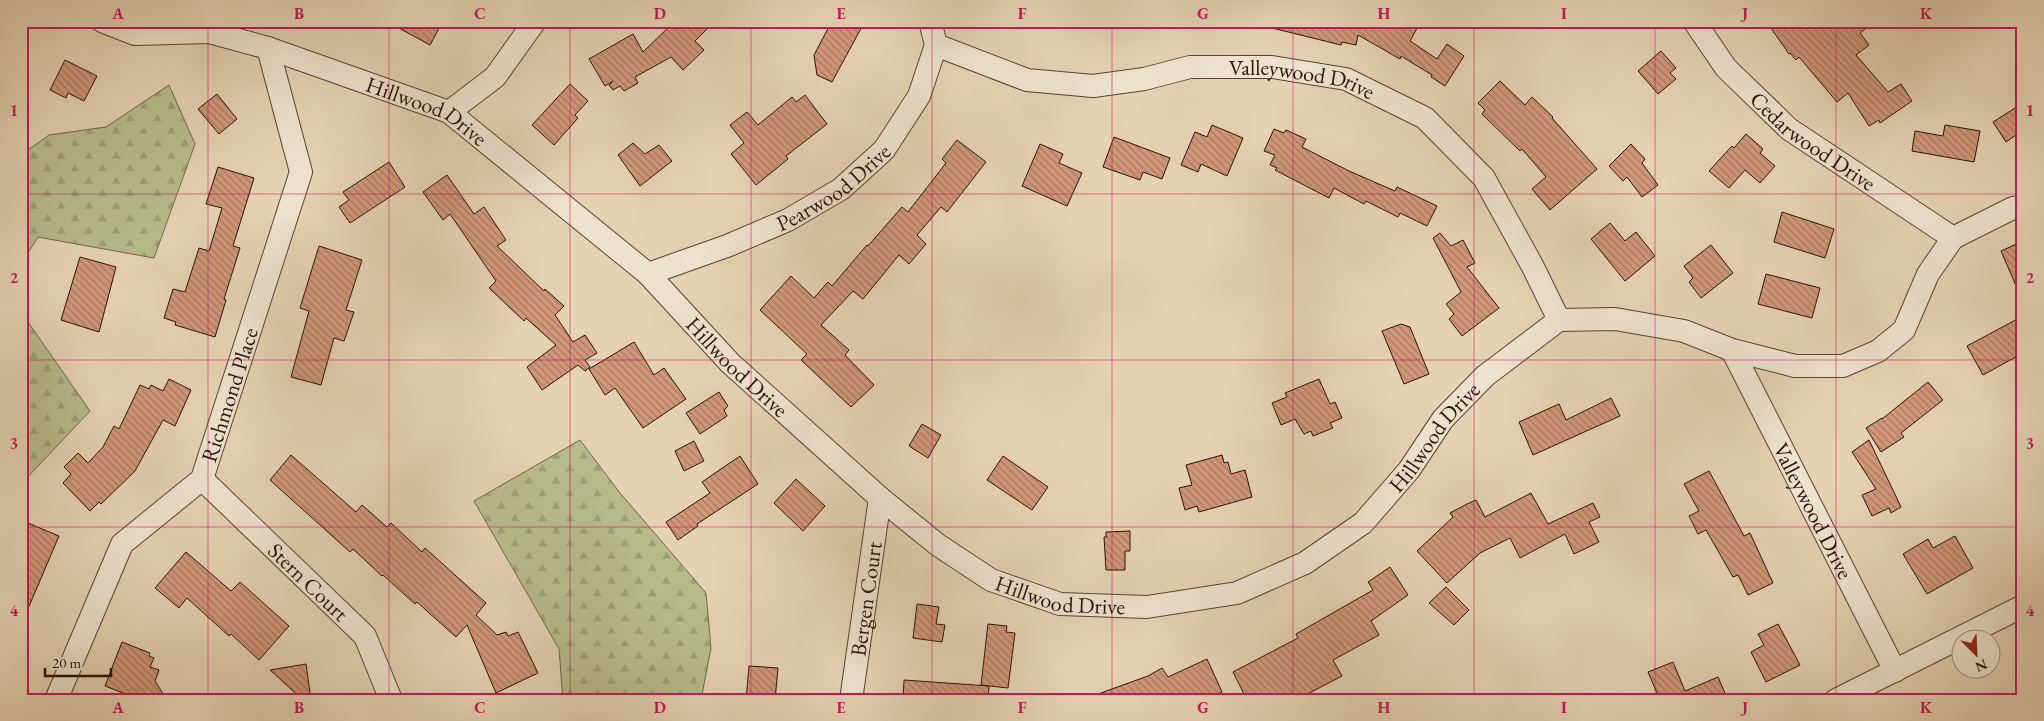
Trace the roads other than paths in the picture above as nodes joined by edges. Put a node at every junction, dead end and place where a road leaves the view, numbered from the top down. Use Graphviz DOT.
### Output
graph roads {
  1 [pos="102,21"];
  2 [pos="534,21"];
  3 [pos="930,21"];
  4 [pos="1694,21"];
  5 [pos="936,45"];
  6 [pos="268,48"];
  7 [pos="449,112"];
  8 [pos="2023,207"];
  9 [pos="1953,238"];
  10 [pos="648,274"];
  11 [pos="1559,320"];
  12 [pos="1732,350"];
  13 [pos="202,479"];
  14 [pos="880,498"];
  15 [pos="2020,615"];
  16 [pos="1896,671"];
  17 [pos="56,700"];
  18 [pos="391,700"];
  19 [pos="851,700"];
  20 [pos="1836,700"];
  1 -- 6 [label="street, Hillwood Drive"];
  2 -- 7 [label="street"];
  3 -- 5 [label="street"];
  4 -- 9 [label="street, Cedarwood Drive"];
  5 -- 10 [label="street, Pearwood Drive"];
  5 -- 11 [label="street, Valleywood Drive"];
  6 -- 7 [label="street, Hillwood Drive"];
  6 -- 13 [label="street, Richmond Place"];
  7 -- 10 [label="street, Hillwood Drive"];
  8 -- 9 [label="street"];
  9 -- 12 [label="street"];
  10 -- 14 [label="street, Hillwood Drive"];
  11 -- 12 [label="street"];
  11 -- 14 [label="street, Hillwood Drive"];
  12 -- 16 [label="street, Valleywood Drive"];
  13 -- 17 [label="street, Richmond Place"];
  13 -- 18 [label="street, Stern Court"];
  14 -- 19 [label="street, Bergen Court"];
  15 -- 16 [label="street"];
  16 -- 20 [label="street"];
}
